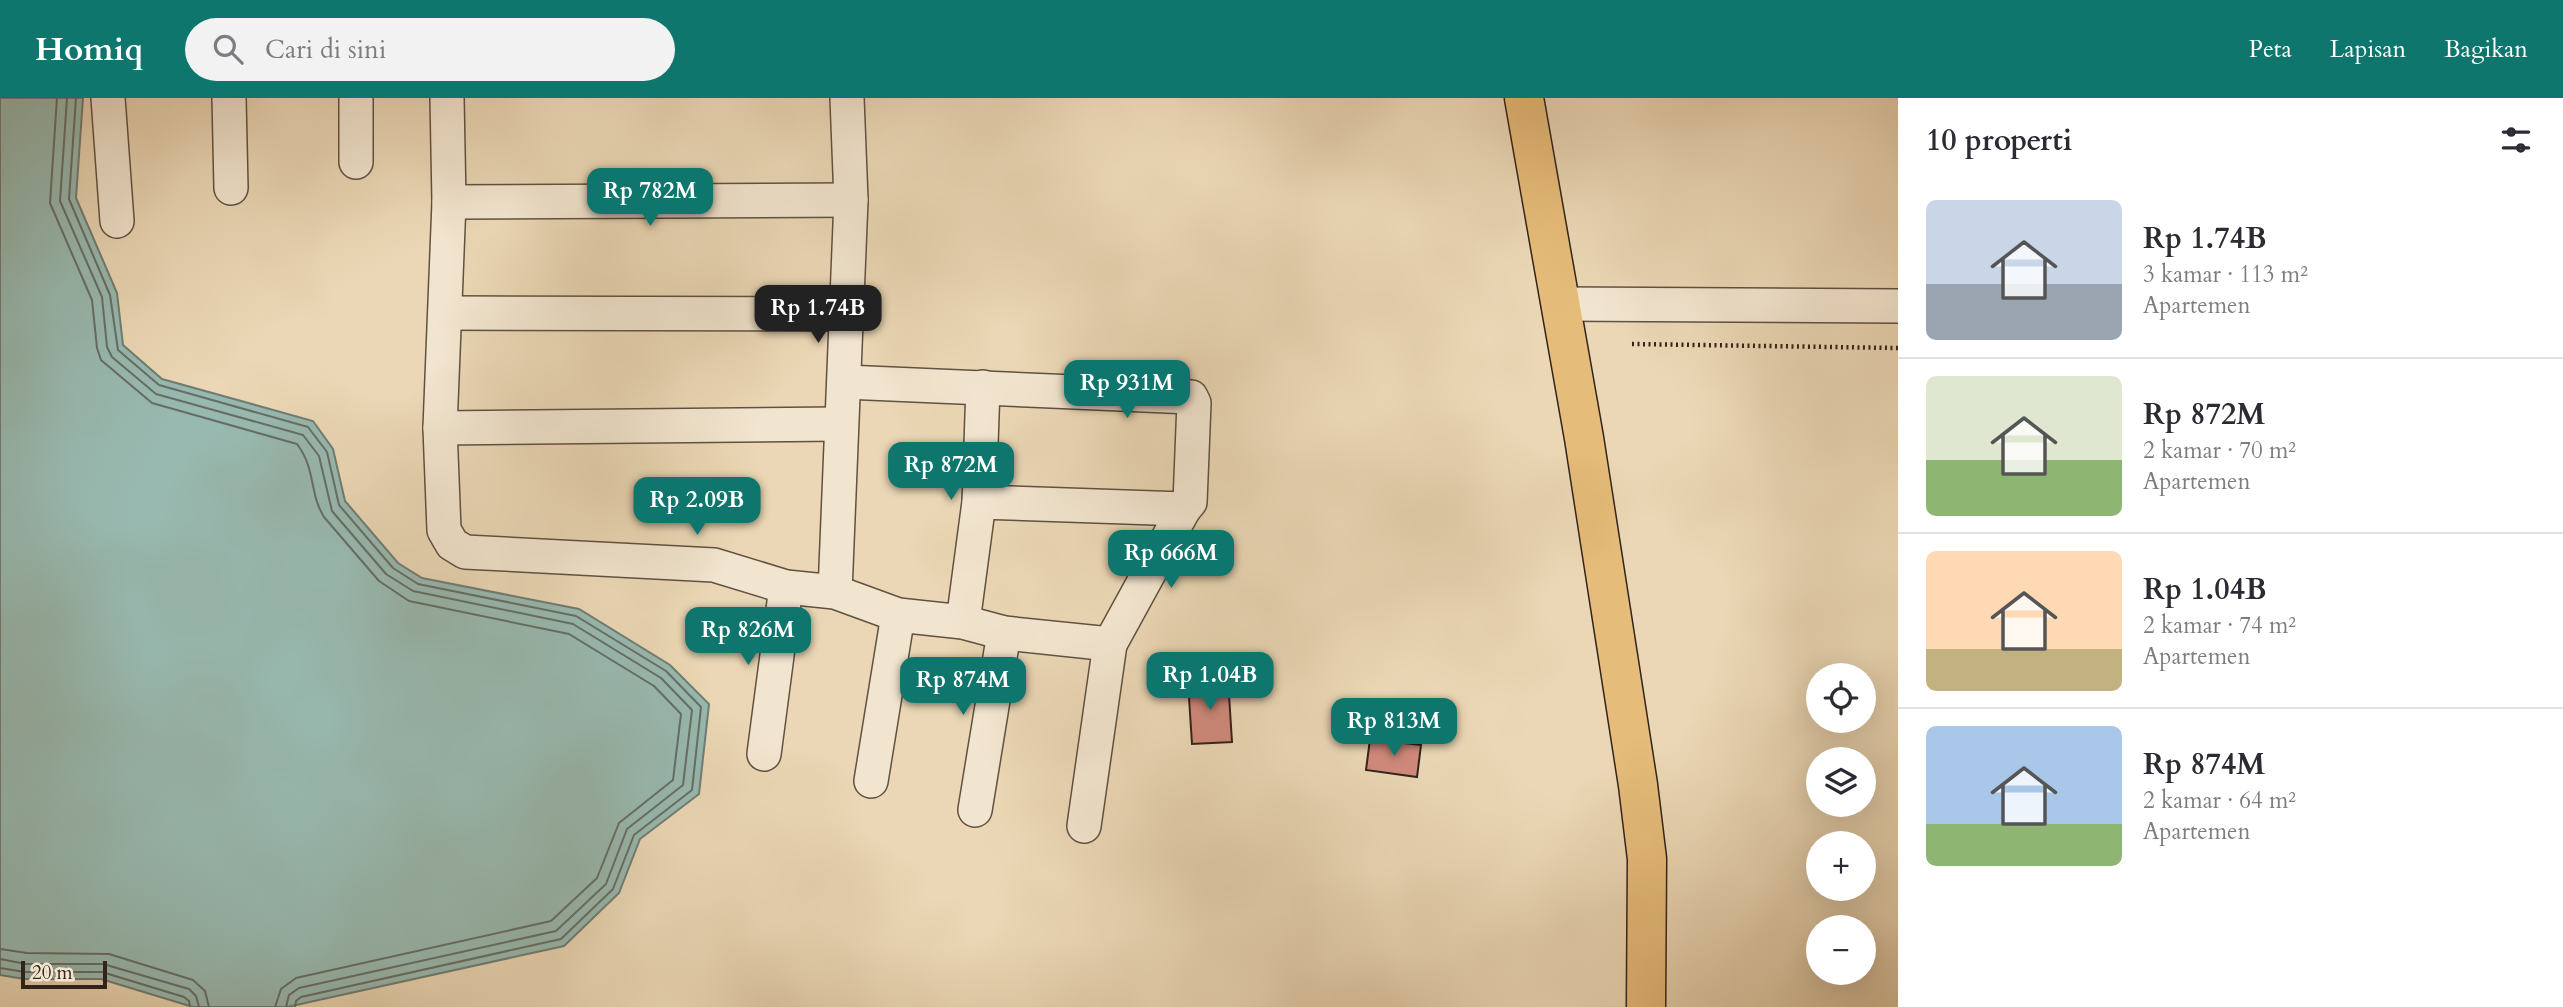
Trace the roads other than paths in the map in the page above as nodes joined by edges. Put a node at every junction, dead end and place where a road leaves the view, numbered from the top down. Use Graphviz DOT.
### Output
graph roads {
  1 [pos="108,98"];
  2 [pos="229,98"];
  3 [pos="356,98"];
  4 [pos="447,98"];
  5 [pos="847,98"];
  6 [pos="1524,98"];
  7 [pos="356,162"];
  8 [pos="231,188"];
  9 [pos="850,200"];
  10 [pos="449,202"];
  11 [pos="117,221"];
  12 [pos="1560,303"];
  13 [pos="1898,306"];
  14 [pos="445,313"];
  15 [pos="845,314"];
  16 [pos="845,382"];
  17 [pos="983,387"];
  18 [pos="840,424"];
  19 [pos="440,428"];
  20 [pos="979,502"];
  21 [pos="1184,509"];
  22 [pos="786,587"];
  23 [pos="835,592"];
  24 [pos="898,615"];
  25 [pos="963,622"];
  26 [pos="1004,633"];
  27 [pos="1110,644"];
  28 [pos="764,754"];
  29 [pos="871,781"];
  30 [pos="975,810"];
  31 [pos="1084,826"];
  32 [pos="1646,1007"];
  1 -- 11 [label="street"];
  2 -- 8 [label="street"];
  3 -- 7 [label="street"];
  4 -- 10 [label="street"];
  5 -- 9 [label="street"];
  6 -- 12 [label="main road"];
  9 -- 10 [label="street"];
  9 -- 15 [label="street"];
  10 -- 14 [label="street"];
  12 -- 13 [label="street"];
  12 -- 32 [label="main road"];
  14 -- 15 [label="street"];
  14 -- 19 [label="street"];
  15 -- 16 [label="street"];
  16 -- 17 [label="street"];
  16 -- 18 [label="street"];
  17 -- 20 [label="street"];
  17 -- 21 [label="street"];
  18 -- 19 [label="street"];
  18 -- 23 [label="street"];
  19 -- 22 [label="street"];
  20 -- 21 [label="street"];
  20 -- 25 [label="street"];
  21 -- 27 [label="street"];
  22 -- 23 [label="street"];
  22 -- 28 [label="street"];
  23 -- 24 [label="street"];
  24 -- 25 [label="street"];
  24 -- 29 [label="street"];
  25 -- 26 [label="street"];
  26 -- 27 [label="street"];
  26 -- 30 [label="street"];
  27 -- 31 [label="street"];
}
